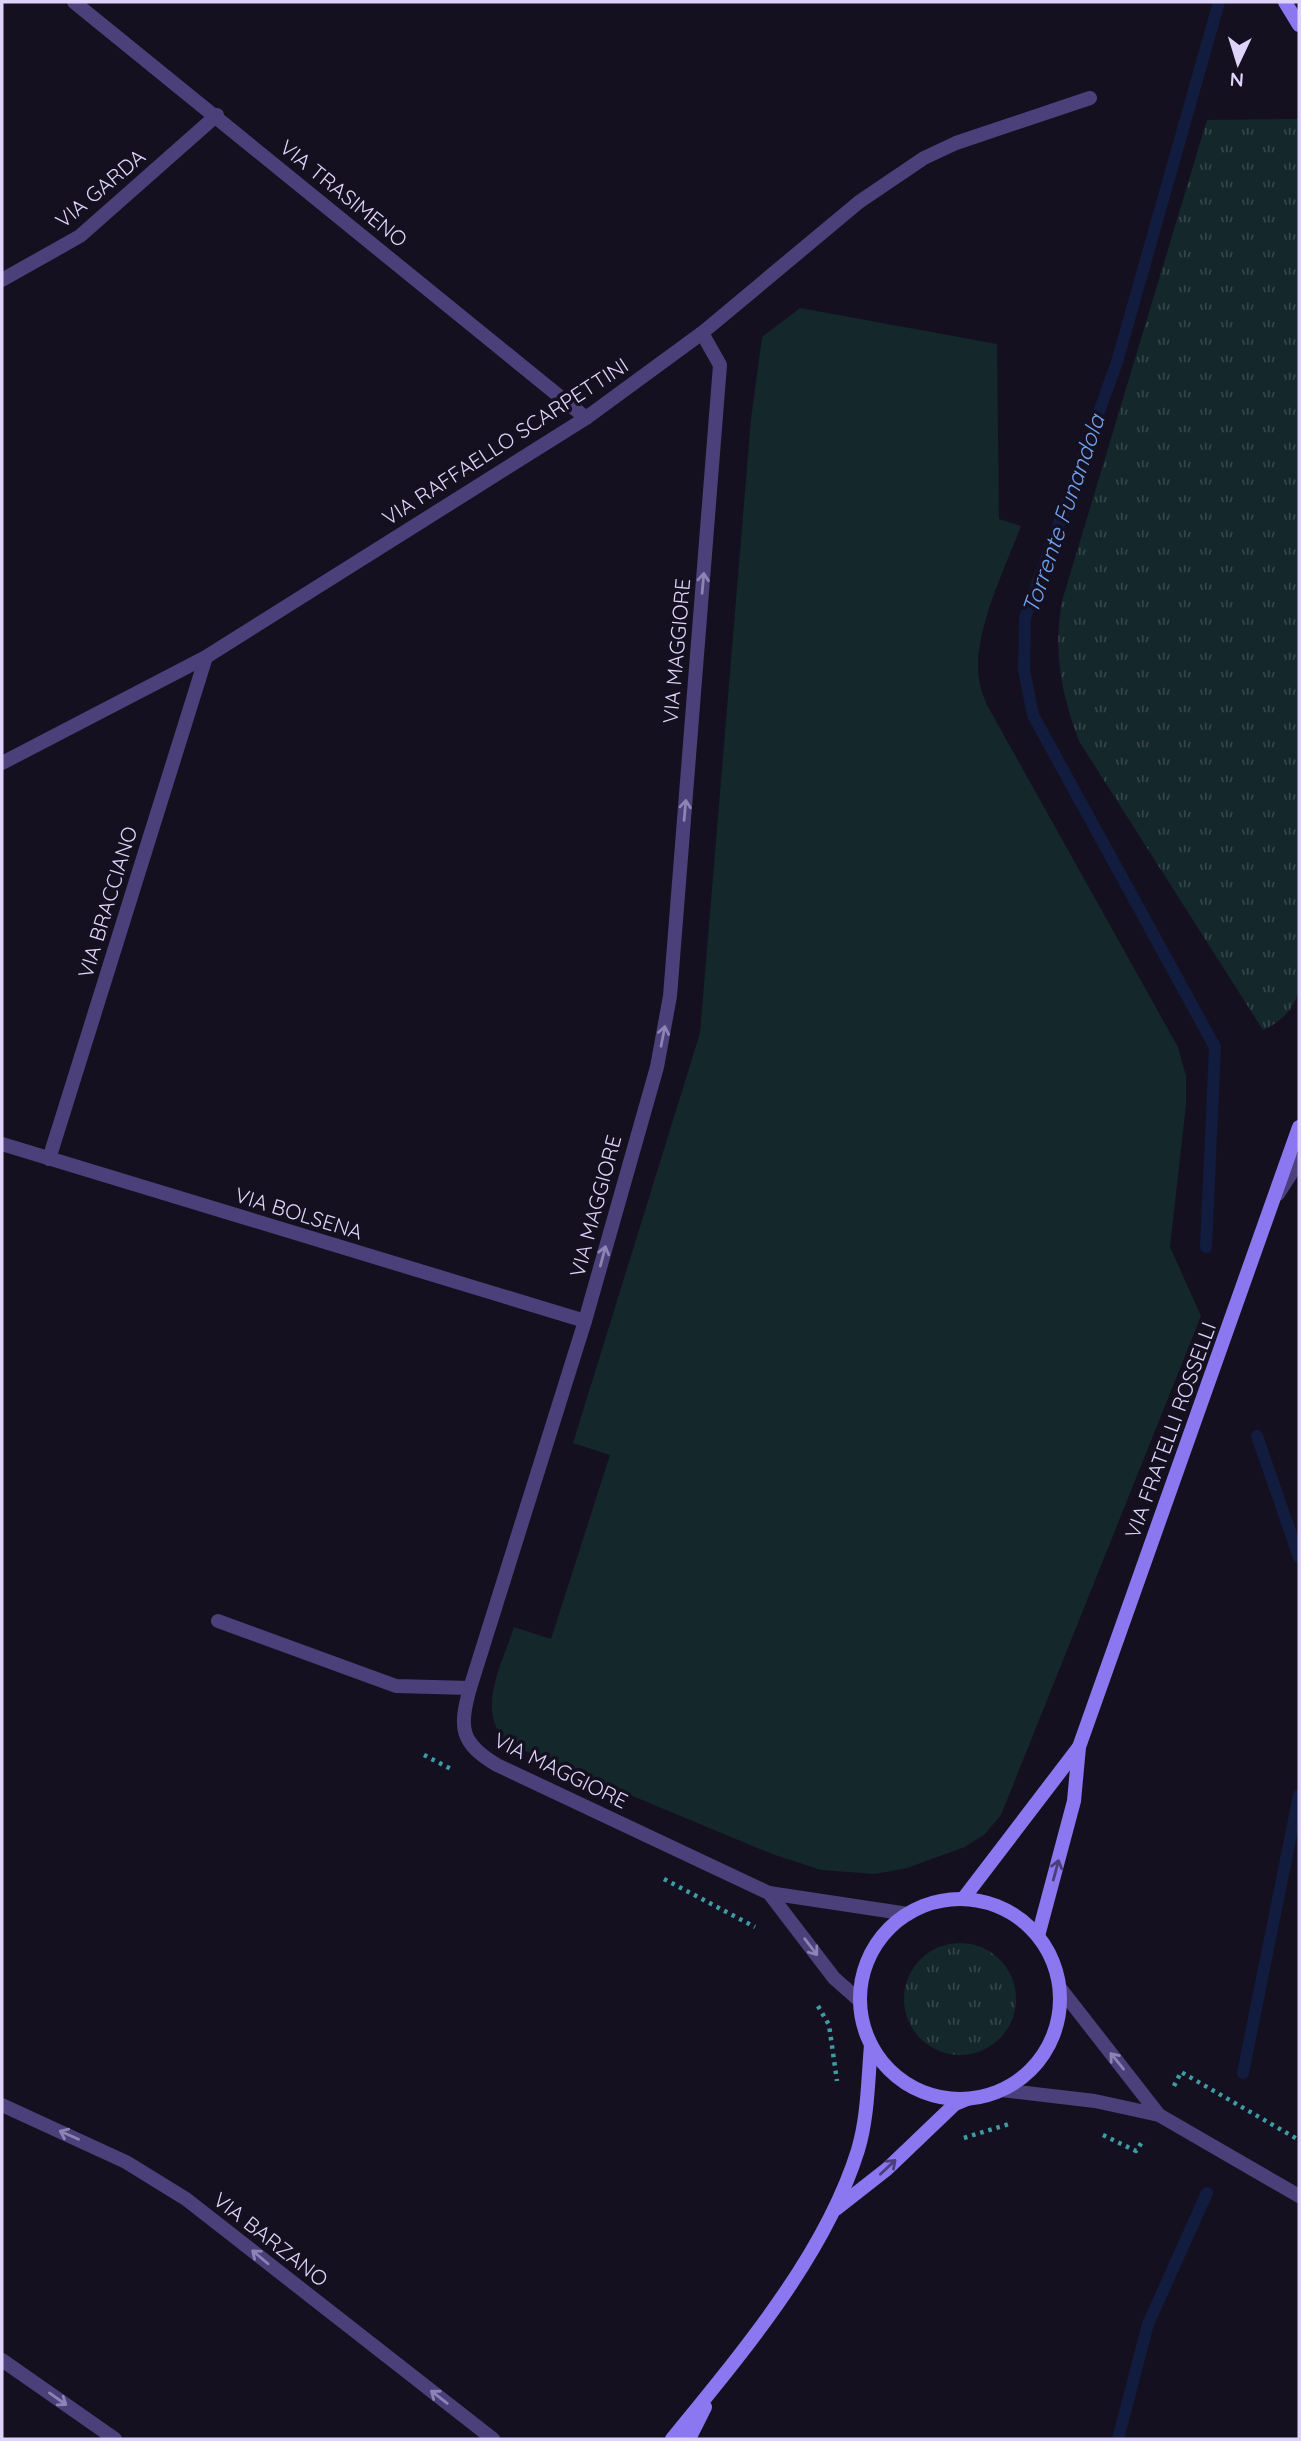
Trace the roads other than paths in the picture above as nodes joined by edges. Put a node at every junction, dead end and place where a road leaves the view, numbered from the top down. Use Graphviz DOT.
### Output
graph roads {
  1 [pos="74,2"];
  2 [pos="1285,2"];
  3 [pos="1299,25"];
  4 [pos="1090,99"];
  5 [pos="217,115"];
  6 [pos="2,281"];
  7 [pos="702,333"];
  8 [pos="586,418"];
  9 [pos="206,657"];
  10 [pos="2,763"];
  11 [pos="1299,1127"];
  12 [pos="2,1144"];
  13 [pos="49,1159"];
  14 [pos="1299,1161"];
  15 [pos="1275,1198"];
  16 [pos="585,1321"];
  17 [pos="218,1621"];
  18 [pos="470,1688"];
  19 [pos="1079,1746"];
  20 [pos="769,1893"];
  21 [pos="964,1899"];
  22 [pos="908,1914"];
  23 [pos="1038,1936"];
  24 [pos="1060,1988"];
  25 [pos="860,2001"];
  26 [pos="871,2045"];
  27 [pos="1001,2090"];
  28 [pos="968,2098"];
  29 [pos="2,2105"];
  30 [pos="1159,2115"];
  31 [pos="1299,2196"];
  32 [pos="835,2210"];
  33 [pos="2,2360"];
  34 [pos="719,2381"];
  35 [pos="115,2439"];
  36 [pos="493,2439"];
  37 [pos="672,2439"];
  38 [pos="689,2439"];
  1 -- 5 [label="street, VIA TRASIMENO"];
  2 -- 3 [label="street"];
  4 -- 7 [label="street, VIA RAFFAELLO SCARPETTINI"];
  5 -- 6 [label="street, VIA GARDA"];
  5 -- 8 [label="street, VIA TRASIMENO"];
  7 -- 8 [label="street, VIA RAFFAELLO SCARPETTINI"];
  16 -- 7 [label="street, VIA MAGGIORE, one-way"];
  8 -- 9 [label="street, VIA RAFFAELLO SCARPETTINI"];
  9 -- 10 [label="street, VIA RAFFAELLO SCARPETTINI"];
  9 -- 13 [label="street, VIA BRACCIANO"];
  11 -- 15 [label="street, VIA FRATELLI ROSSELLI"];
  12 -- 13 [label="street, VIA BOLSENA"];
  13 -- 16 [label="street, VIA BOLSENA"];
  14 -- 15 [label="street"];
  15 -- 19 [label="street, VIA FRATELLI ROSSELLI"];
  16 -- 18 [label="street, VIA MAGGIORE"];
  17 -- 18 [label="street"];
  18 -- 20 [label="street, VIA MAGGIORE"];
  19 -- 21 [label="street"];
  23 -- 19 [label="street, one-way"];
  20 -- 22 [label="street, VIA MAGGIORE"];
  20 -- 25 [label="street, VIA MAGGIORE, one-way"];
  21 -- 22 [label="street"];
  21 -- 23 [label="street"];
  22 -- 25 [label="street"];
  23 -- 24 [label="street"];
  24 -- 27 [label="street"];
  30 -- 24 [label="street, one-way"];
  25 -- 26 [label="street"];
  26 -- 28 [label="street"];
  26 -- 32 [label="street"];
  27 -- 28 [label="street"];
  27 -- 30 [label="street"];
  32 -- 28 [label="street, one-way"];
  36 -- 29 [label="street, VIA BARZANO, one-way"];
  30 -- 31 [label="street"];
  32 -- 34 [label="street"];
  33 -- 35 [label="street, one-way"];
  34 -- 37 [label="street"];
  34 -- 38 [label="street"];
}
